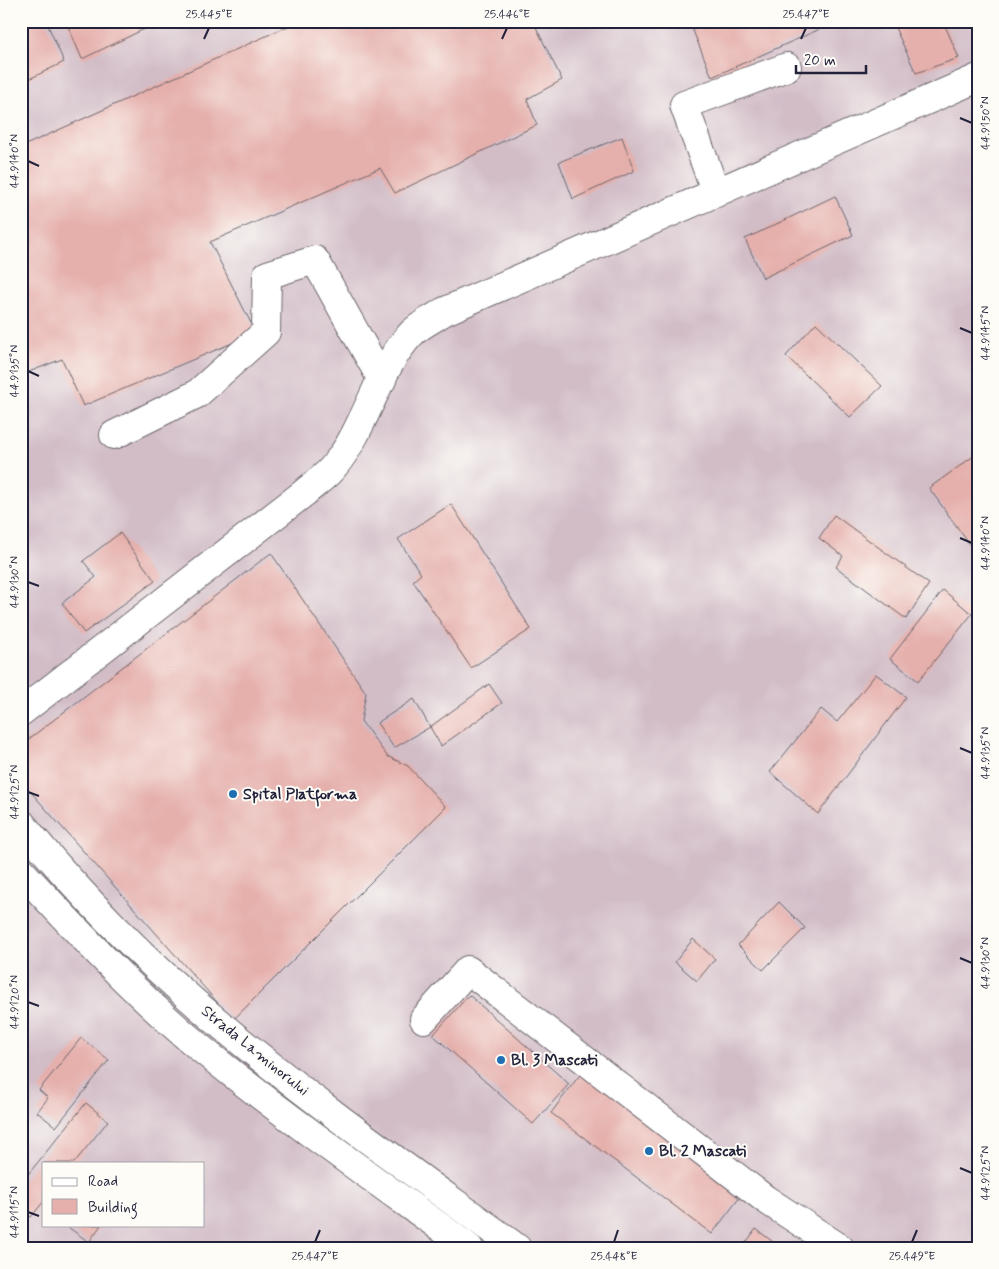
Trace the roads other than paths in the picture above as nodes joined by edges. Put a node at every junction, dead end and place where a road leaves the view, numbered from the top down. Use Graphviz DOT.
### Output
graph roads {
  1 [pos="787,68"];
  2 [pos="978,78"];
  3 [pos="716,193"];
  4 [pos="382,380"];
  5 [pos="114,435"];
  6 [pos="21,712"];
  7 [pos="21,823"];
  8 [pos="21,871"];
  9 [pos="424,1019"];
  10 [pos="470,1248"];
  11 [pos="517,1248"];
  12 [pos="840,1248"];
  1 -- 3 [label="main road"];
  2 -- 3 [label="main road"];
  3 -- 4 [label="main road"];
  4 -- 5 [label="main road"];
  4 -- 6 [label="main road"];
  7 -- 11 [label="main road, Strada Laminorului"];
  8 -- 10 [label="main road, Strada Laminorului"];
  9 -- 12 [label="main road"];
}
